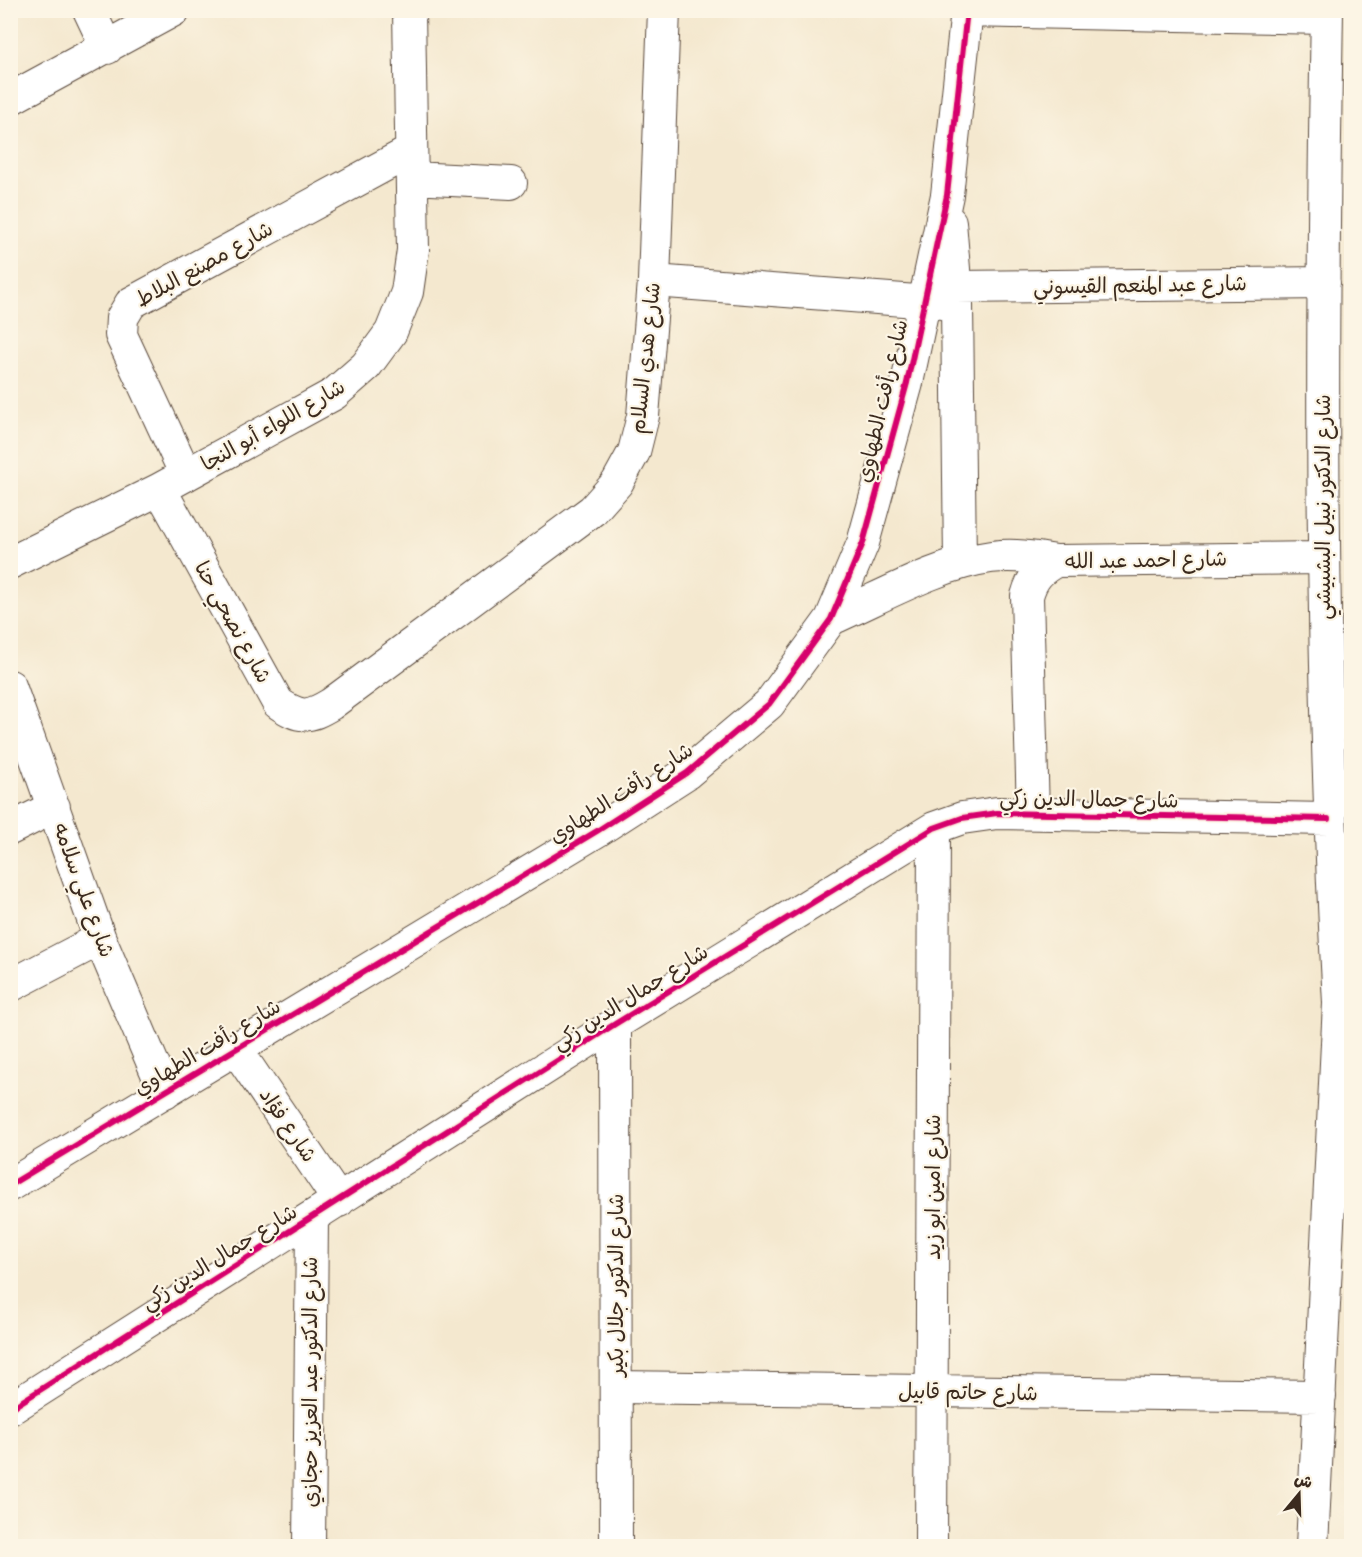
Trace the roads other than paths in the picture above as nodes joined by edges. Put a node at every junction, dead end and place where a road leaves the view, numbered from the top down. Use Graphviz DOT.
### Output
graph roads {
  1 [pos="89,10"];
  2 [pos="174,10"];
  3 [pos="409,10"];
  4 [pos="664,10"];
  5 [pos="967,11"];
  6 [pos="1326,14"];
  7 [pos="107,48"];
  8 [pos="10,99"];
  9 [pos="412,164"];
  10 [pos="511,183"];
  11 [pos="947,195"];
  12 [pos="654,281"];
  13 [pos="1324,283"];
  14 [pos="956,296"];
  15 [pos="922,302"];
  16 [pos="173,482"];
  17 [pos="1322,558"];
  18 [pos="1056,561"];
  19 [pos="10,563"];
  20 [pos="960,564"];
  21 [pos="831,620"];
  22 [pos="10,686"];
  23 [pos="331,704"];
  24 [pos="54,807"];
  25 [pos="1033,813"];
  26 [pos="1328,819"];
  27 [pos="934,828"];
  28 [pos="10,829"];
  29 [pos="100,939"];
  30 [pos="1352,960"];
  31 [pos="10,986"];
  32 [pos="1339,1003"];
  33 [pos="615,1024"];
  34 [pos="236,1049"];
  35 [pos="165,1092"];
  36 [pos="10,1185"];
  37 [pos="339,1200"];
  38 [pos="312,1218"];
  39 [pos="616,1387"];
  40 [pos="932,1392"];
  41 [pos="1320,1396"];
  42 [pos="10,1409"];
  43 [pos="309,1546"];
  44 [pos="616,1546"];
  45 [pos="931,1546"];
  46 [pos="1312,1546"];
  1 -- 7 [label="street"];
  2 -- 7 [label="street"];
  3 -- 9 [label="street, شارع اللواء أبو النجا"];
  4 -- 12 [label="street, شارع هدي السلام"];
  5 -- 6 [label="street"];
  5 -- 11 [label="street, شارع رأفت الطهاوي"];
  6 -- 13 [label="street, شارع الدكتور نبيل البشبيشي"];
  7 -- 8 [label="street"];
  9 -- 10 [label="street"];
  9 -- 16 [label="street, شارع اللواء أبو النجا"];
  9 -- 16 [label="street, شارع مصنع البلاط"];
  11 -- 14 [label="street, شارع رأفت الطهاوي"];
  11 -- 15 [label="street, شارع رأفت الطهاوي"];
  12 -- 15 [label="street, شارع عبد المنعم القيسوني"];
  12 -- 23 [label="street, شارع هدي السلام"];
  13 -- 14 [label="street, شارع عبد المنعم القيسوني"];
  13 -- 17 [label="street, شارع الدكتور نبيل البشبيشي"];
  14 -- 15 [label="street, شارع عبد المنعم القيسوني"];
  14 -- 20 [label="street, شارع رأفت الطهاوي"];
  15 -- 21 [label="street, شارع رأفت الطهاوي"];
  16 -- 19 [label="street, شارع اللواء أبو النجا"];
  16 -- 23 [label="street, شارع نصحي حنا"];
  17 -- 18 [label="street, شارع احمد عبد الله"];
  17 -- 26 [label="street, شارع الدكتور نبيل البشبيشي"];
  18 -- 20 [label="street"];
  18 -- 25 [label="street, شارع احمد عبد الله"];
  20 -- 21 [label="street"];
  21 -- 34 [label="street, شارع رأفت الطهاوي"];
  22 -- 24 [label="street, شارع علي سلامه"];
  24 -- 28 [label="street"];
  24 -- 29 [label="street, شارع علي سلامه"];
  25 -- 26 [label="street, شارع جمال الدين زكي"];
  25 -- 27 [label="street, شارع جمال الدين زكي"];
  26 -- 32 [label="street, شارع الدكتور نبيل البشبيشي"];
  27 -- 33 [label="street, شارع جمال الدين زكي"];
  27 -- 40 [label="street, شارع امين ابو زيد"];
  29 -- 31 [label="street"];
  29 -- 35 [label="street, شارع علي سلامه"];
  30 -- 32 [label="street, شارع الدكتور نبيل البشبيشي"];
  32 -- 41 [label="street, شارع الدكتور نبيل البشبيشي"];
  33 -- 37 [label="street, شارع جمال الدين زكي"];
  33 -- 39 [label="street, شارع الدكتور جلال بكير"];
  34 -- 35 [label="street, شارع رأفت الطهاوي"];
  34 -- 37 [label="street, شارع فؤاد"];
  35 -- 36 [label="street, شارع رأفت الطهاوي"];
  37 -- 38 [label="street, شارع جمال الدين زكي"];
  38 -- 42 [label="street, شارع جمال الدين زكي"];
  38 -- 43 [label="street, شارع الدكتور عبد العزيز حجازي"];
  39 -- 40 [label="street, شارع حاتم قابيل"];
  39 -- 44 [label="street, شارع الدكتور جلال بكير"];
  40 -- 41 [label="street, شارع حاتم قابيل"];
  40 -- 45 [label="street, شارع امين ابو زيد"];
  41 -- 46 [label="street, شارع الدكتور نبيل البشبيشي"];
}
